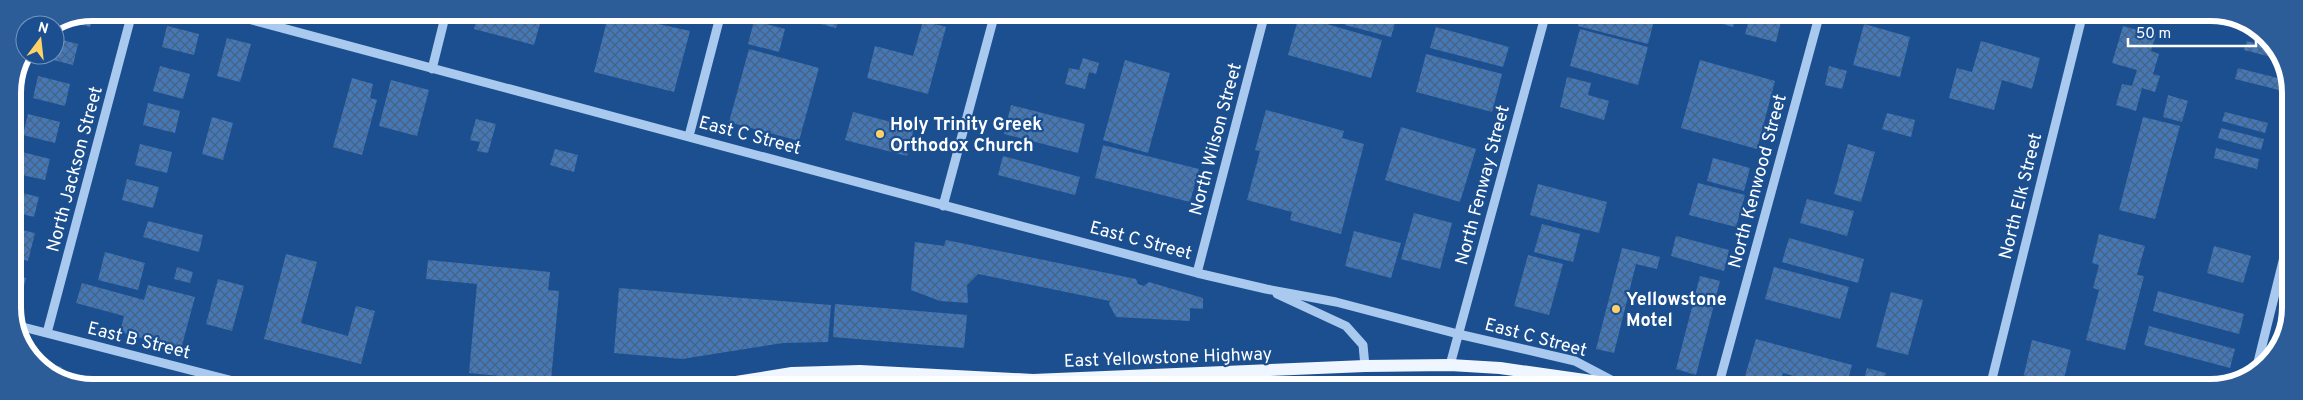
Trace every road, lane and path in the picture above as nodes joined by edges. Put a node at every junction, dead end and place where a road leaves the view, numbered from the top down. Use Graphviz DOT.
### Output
graph roads {
  1 [pos="130,21"];
  2 [pos="259,21"];
  3 [pos="444,21"];
  4 [pos="719,21"];
  5 [pos="993,21"];
  6 [pos="1263,21"];
  7 [pos="1544,21"];
  8 [pos="1818,21"];
  9 [pos="2081,21"];
  10 [pos="432,69"];
  11 [pos="689,136"];
  12 [pos="944,206"];
  13 [pos="2282,268"];
  14 [pos="1197,273"];
  15 [pos="1266,289"];
  16 [pos="24,327"];
  17 [pos="47,333"];
  18 [pos="1458,334"];
  19 [pos="2259,359"];
  20 [pos="1450,365"];
  21 [pos="1365,366"];
  22 [pos="225,379"];
  23 [pos="754,379"];
  24 [pos="1014,379"];
  25 [pos="1057,379"];
  26 [pos="1582,379"];
  27 [pos="1609,379"];
  28 [pos="1720,379"];
  29 [pos="1992,379"];
  1 -- 17 [label="street, North Jackson Street"];
  2 -- 10 [label="street, East C Street"];
  3 -- 10 [label="street"];
  4 -- 11 [label="street"];
  5 -- 12 [label="street"];
  6 -- 14 [label="street, North Wilson Street"];
  7 -- 18 [label="street, North Fenway Street"];
  8 -- 28 [label="street, North Kenwood Street"];
  9 -- 29 [label="street, North Elk Street"];
  10 -- 11 [label="street, East C Street"];
  11 -- 12 [label="street, East C Street"];
  12 -- 14 [label="street, East C Street"];
  13 -- 19 [label="street"];
  14 -- 15 [label="street, East C Street"];
  15 -- 18 [label="street, East C Street"];
  15 -- 21 [label="street, East C Street"];
  16 -- 17 [label="street, East B Street"];
  17 -- 22 [label="street, East B Street"];
  18 -- 20 [label="street, North Fenway Street"];
  18 -- 27 [label="street, East C Street"];
  20 -- 21 [label="main road, East Yellowstone Highway"];
  20 -- 26 [label="main road, East Yellowstone Highway"];
  21 -- 25 [label="main road, East Yellowstone Highway"];
  23 -- 24 [label="main road, East Yellowstone Highway"];
}
